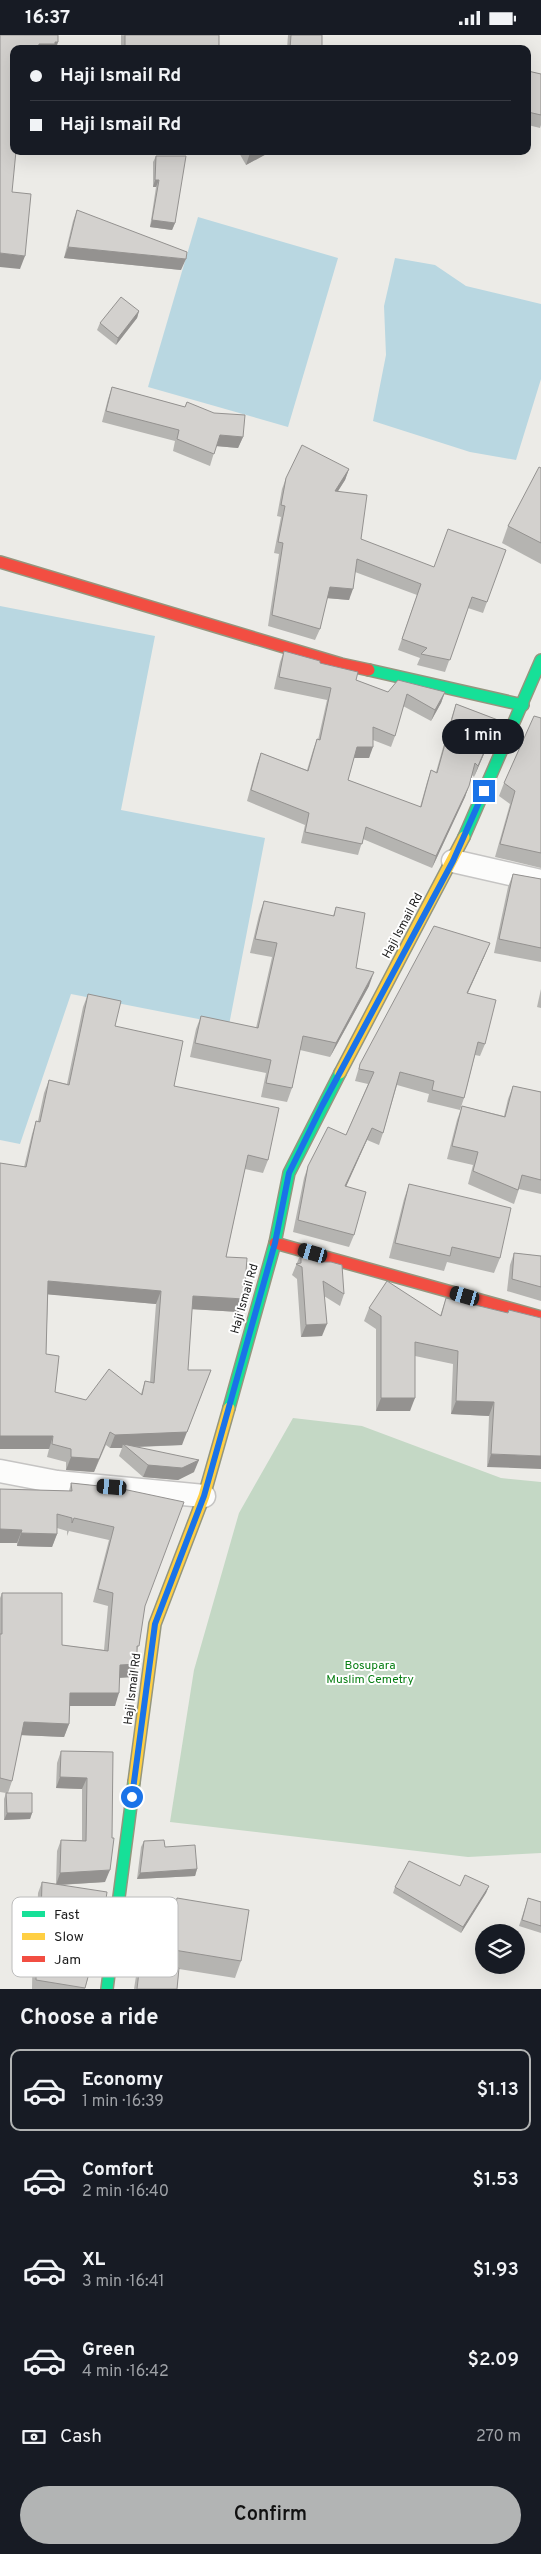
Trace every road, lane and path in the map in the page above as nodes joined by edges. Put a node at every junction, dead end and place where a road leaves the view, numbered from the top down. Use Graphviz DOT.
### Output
graph roads {
  1 [pos="0,562"];
  2 [pos="541,660"];
  3 [pos="523,705"];
  4 [pos="453,861"];
  5 [pos="541,881"];
  6 [pos="275,1243"];
  7 [pos="541,1317"];
  8 [pos="0,1471"];
  9 [pos="204,1496"];
  10 [pos="119,1897"];
  1 -- 3 [label="street"];
  2 -- 3 [label="street, Haji Ismail Rd"];
  3 -- 4 [label="street, Haji Ismail Rd"];
  4 -- 5 [label="street"];
  4 -- 6 [label="street, Haji Ismail Rd"];
  6 -- 7 [label="street"];
  6 -- 9 [label="street, Haji Ismail Rd"];
  8 -- 9 [label="street"];
  9 -- 10 [label="street, Haji Ismail Rd"];
}
